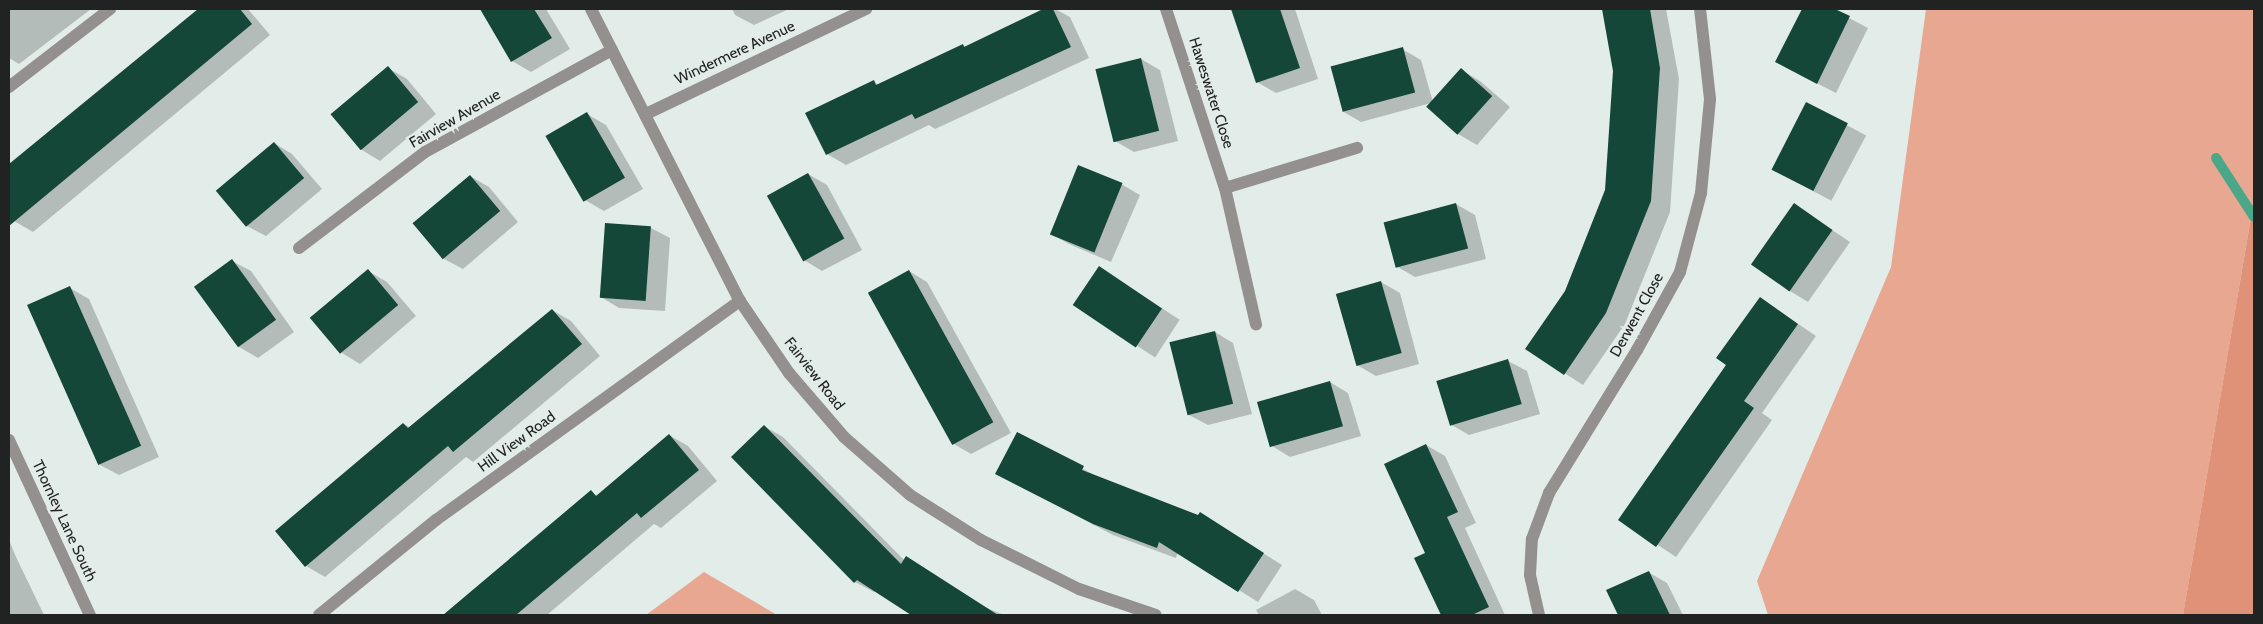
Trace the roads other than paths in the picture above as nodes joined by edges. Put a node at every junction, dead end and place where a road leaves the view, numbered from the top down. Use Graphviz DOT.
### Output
graph roads {
  1 [pos="110,9"];
  2 [pos="591,9"];
  3 [pos="866,9"];
  4 [pos="1166,9"];
  5 [pos="1700,9"];
  6 [pos="612,50"];
  7 [pos="9,87"];
  8 [pos="646,114"];
  9 [pos="1357,148"];
  10 [pos="1225,188"];
  11 [pos="300,248"];
  12 [pos="740,301"];
  13 [pos="1256,325"];
  14 [pos="9,440"];
  15 [pos="90,615"];
  16 [pos="319,615"];
  17 [pos="1156,615"];
  18 [pos="1539,615"];
  1 -- 7 [label="street"];
  2 -- 6 [label="street, Fairview Road"];
  3 -- 8 [label="street, Windermere Avenue"];
  4 -- 10 [label="street, Haweswater Close"];
  5 -- 18 [label="street, Derwent Close"];
  6 -- 8 [label="street, Fairview Road"];
  6 -- 11 [label="street, Fairview Avenue"];
  8 -- 12 [label="street, Fairview Road"];
  9 -- 10 [label="street"];
  10 -- 13 [label="street, Haweswater Close"];
  12 -- 16 [label="street, Hill View Road"];
  12 -- 17 [label="street, Fairview Road"];
  14 -- 15 [label="street, Thornley Lane South"];
}
